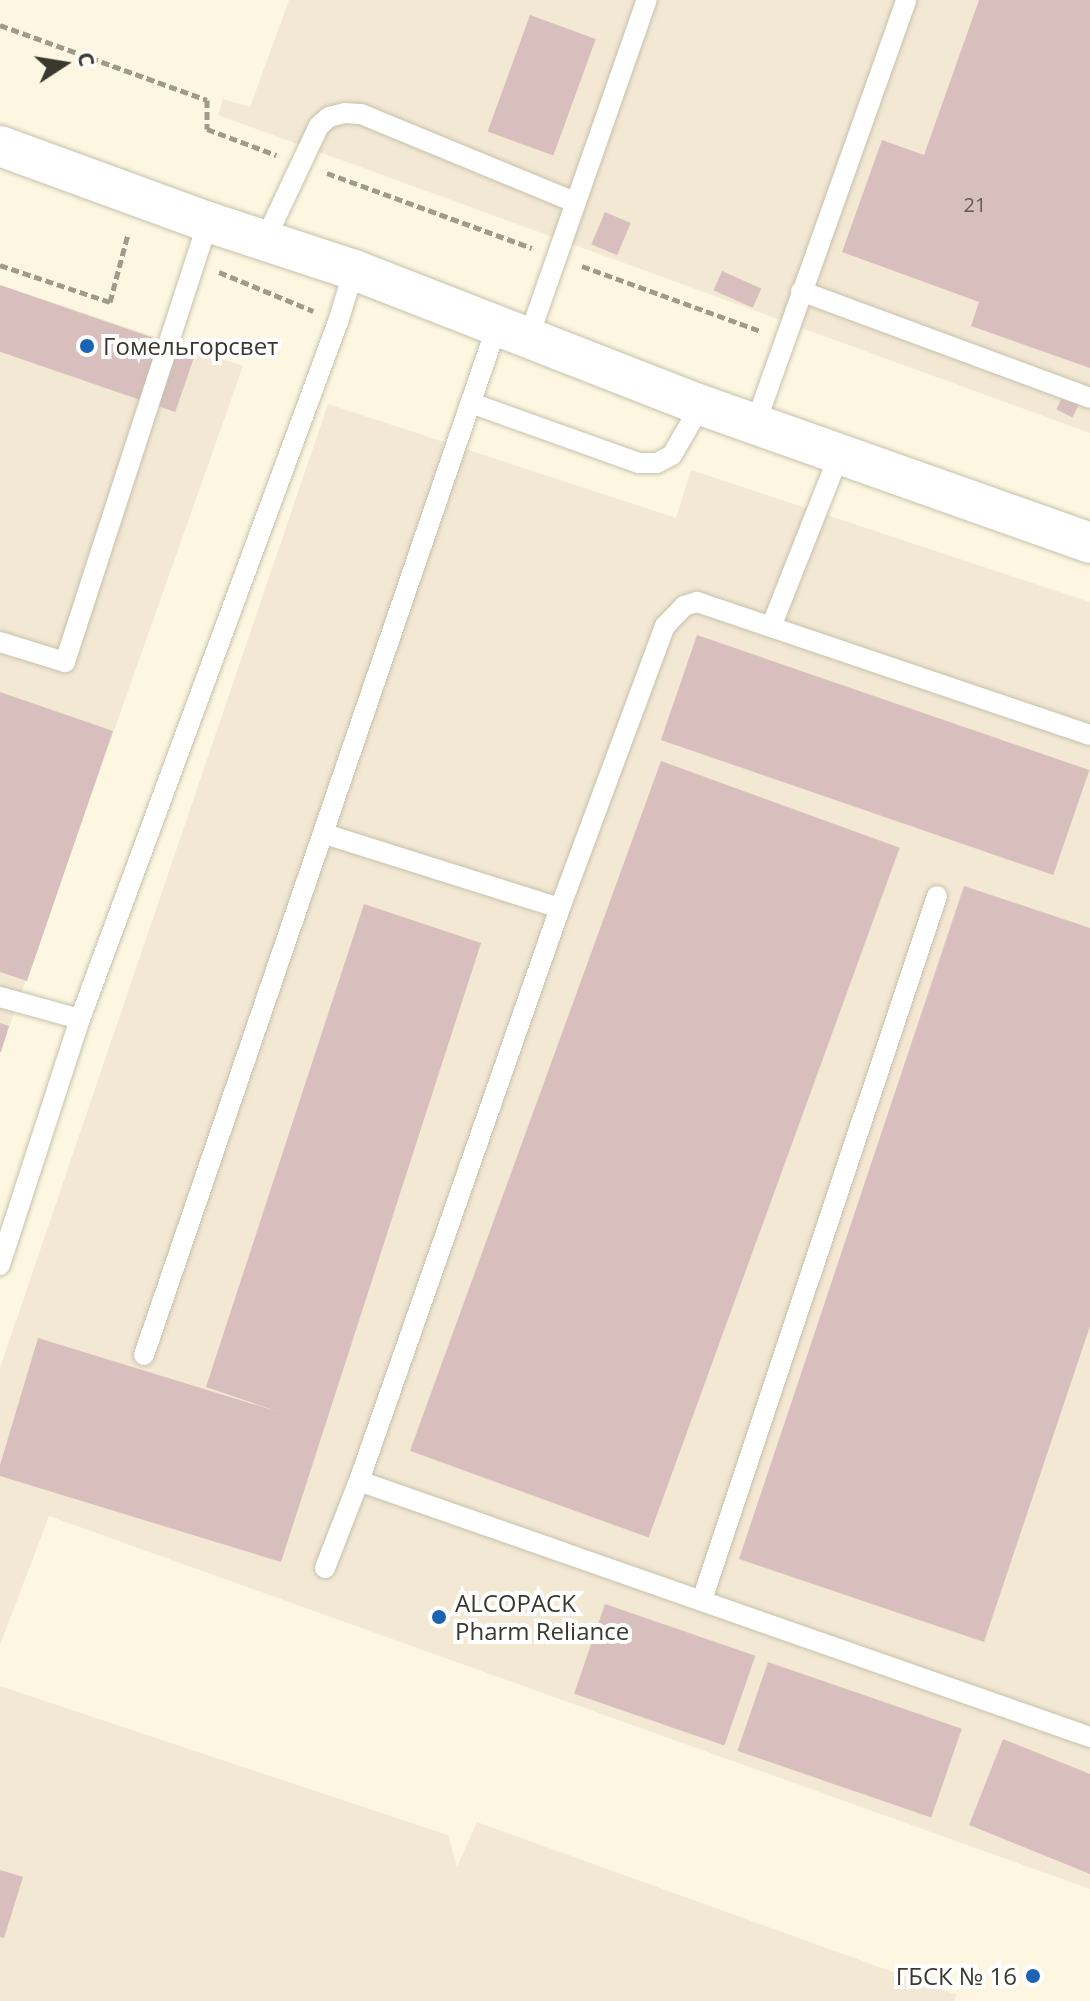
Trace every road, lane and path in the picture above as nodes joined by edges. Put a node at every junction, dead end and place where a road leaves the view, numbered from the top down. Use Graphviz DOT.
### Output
graph roads {
  1 [pos="647,0"];
  2 [pos="906,0"];
  3 [pos="0,25"];
  4 [pos="0,146"];
  5 [pos="300,163"];
  6 [pos="575,202"];
  7 [pos="208,222"];
  8 [pos="265,240"];
  9 [pos="556,256"];
  10 [pos="354,270"];
  11 [pos="801,291"];
  12 [pos="512,333"];
  13 [pos="785,340"];
  14 [pos="1090,398"];
  15 [pos="471,403"];
  16 [pos="701,405"];
  17 [pos="755,425"];
  18 [pos="839,455"];
  19 [pos="1090,543"];
  20 [pos="771,627"];
  21 [pos="0,642"];
  22 [pos="1090,735"];
  23 [pos="325,834"];
  24 [pos="937,896"];
  25 [pos="560,908"];
  26 [pos="0,997"];
  27 [pos="80,1019"];
  28 [pos="0,1265"];
  29 [pos="144,1355"];
  30 [pos="359,1481"];
  31 [pos="325,1568"];
  32 [pos="702,1600"];
  33 [pos="1090,1737"];
  1 -- 6 [label="lane"];
  2 -- 11 [label="lane"];
  3 -- 5 [label="path"];
  4 -- 7 [label="street"];
  5 -- 6 [label="lane"];
  5 -- 8 [label="lane"];
  5 -- 9 [label="path"];
  6 -- 9 [label="lane"];
  7 -- 8 [label="street"];
  7 -- 21 [label="lane"];
  8 -- 10 [label="street"];
  9 -- 12 [label="lane"];
  9 -- 13 [label="path"];
  10 -- 12 [label="street"];
  10 -- 27 [label="lane"];
  11 -- 13 [label="lane"];
  11 -- 14 [label="lane"];
  12 -- 15 [label="lane"];
  12 -- 16 [label="street"];
  13 -- 17 [label="lane"];
  15 -- 16 [label="lane"];
  15 -- 23 [label="lane"];
  16 -- 17 [label="street"];
  17 -- 18 [label="street"];
  18 -- 19 [label="street"];
  18 -- 20 [label="lane"];
  20 -- 22 [label="lane"];
  20 -- 25 [label="lane"];
  23 -- 25 [label="lane"];
  23 -- 29 [label="lane"];
  24 -- 32 [label="lane"];
  25 -- 30 [label="lane"];
  26 -- 27 [label="lane"];
  27 -- 28 [label="lane"];
  30 -- 31 [label="lane"];
  30 -- 32 [label="lane"];
  32 -- 33 [label="lane"];
}
